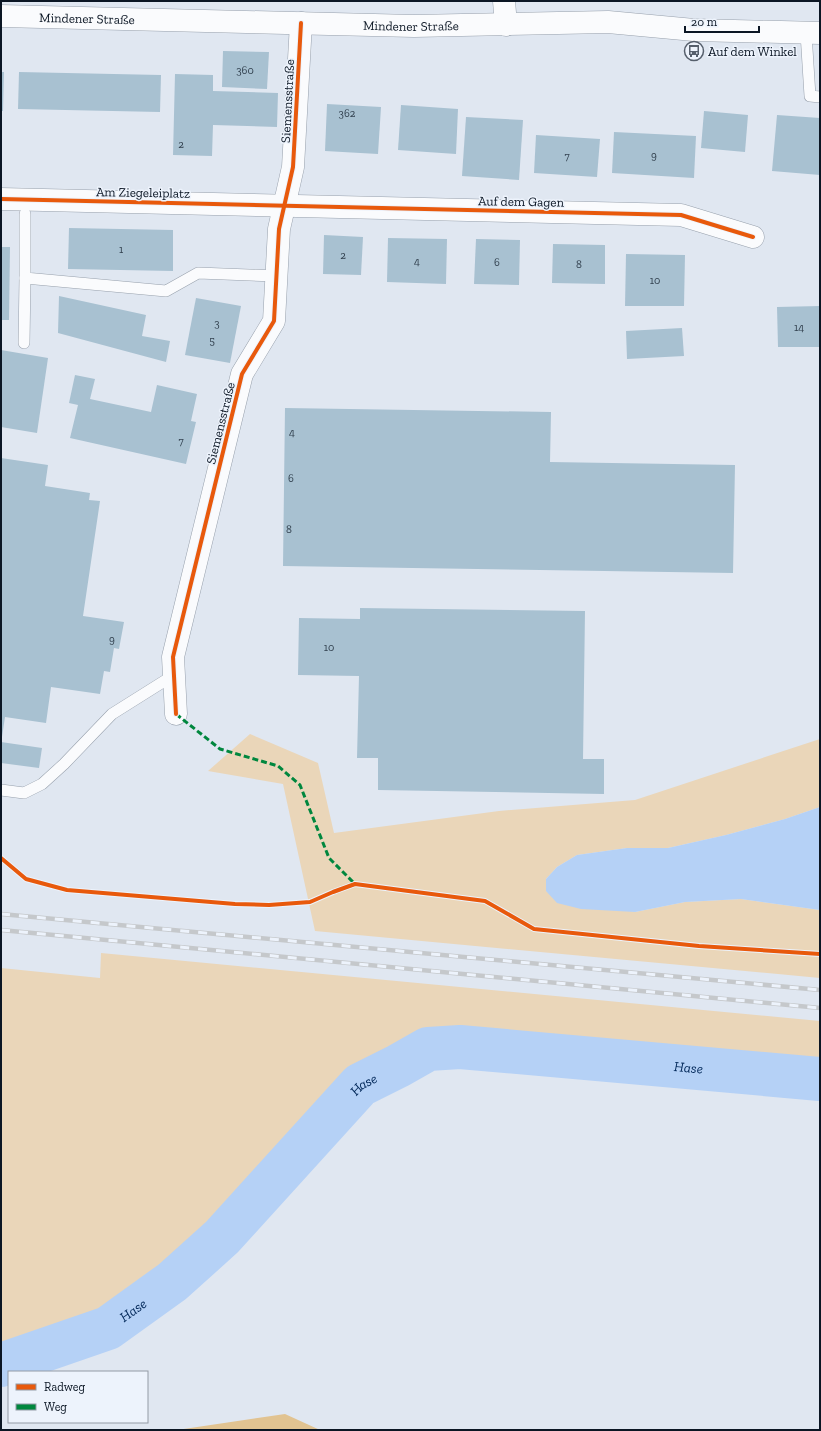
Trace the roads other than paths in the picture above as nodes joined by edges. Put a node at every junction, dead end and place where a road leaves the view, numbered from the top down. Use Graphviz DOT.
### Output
graph roads {
  1 [pos="504,1"];
  2 [pos="1,16"];
  3 [pos="301,23"];
  4 [pos="506,25"];
  5 [pos="813,33"];
  6 [pos="820,97"];
  7 [pos="1,199"];
  8 [pos="285,205"];
  9 [pos="25,214"];
  10 [pos="753,237"];
  11 [pos="277,276"];
  12 [pos="25,278"];
  13 [pos="24,342"];
  14 [pos="174,675"];
  15 [pos="176,714"];
  16 [pos="1,790"];
  1 -- 4 [label="street"];
  2 -- 3 [label="street, Mindener Straße"];
  3 -- 4 [label="street, Mindener Straße"];
  3 -- 8 [label="street, Siemensstraße"];
  4 -- 5 [label="street, Mindener Straße"];
  5 -- 6 [label="lane"];
  7 -- 8 [label="street, Am Ziegeleiplatz"];
  8 -- 10 [label="street, Auf dem Gagen"];
  8 -- 11 [label="street, Siemensstraße"];
  9 -- 12 [label="lane"];
  11 -- 12 [label="lane"];
  11 -- 14 [label="street, Siemensstraße"];
  12 -- 13 [label="lane"];
  14 -- 15 [label="street, Siemensstraße"];
  14 -- 16 [label="lane"];
}
